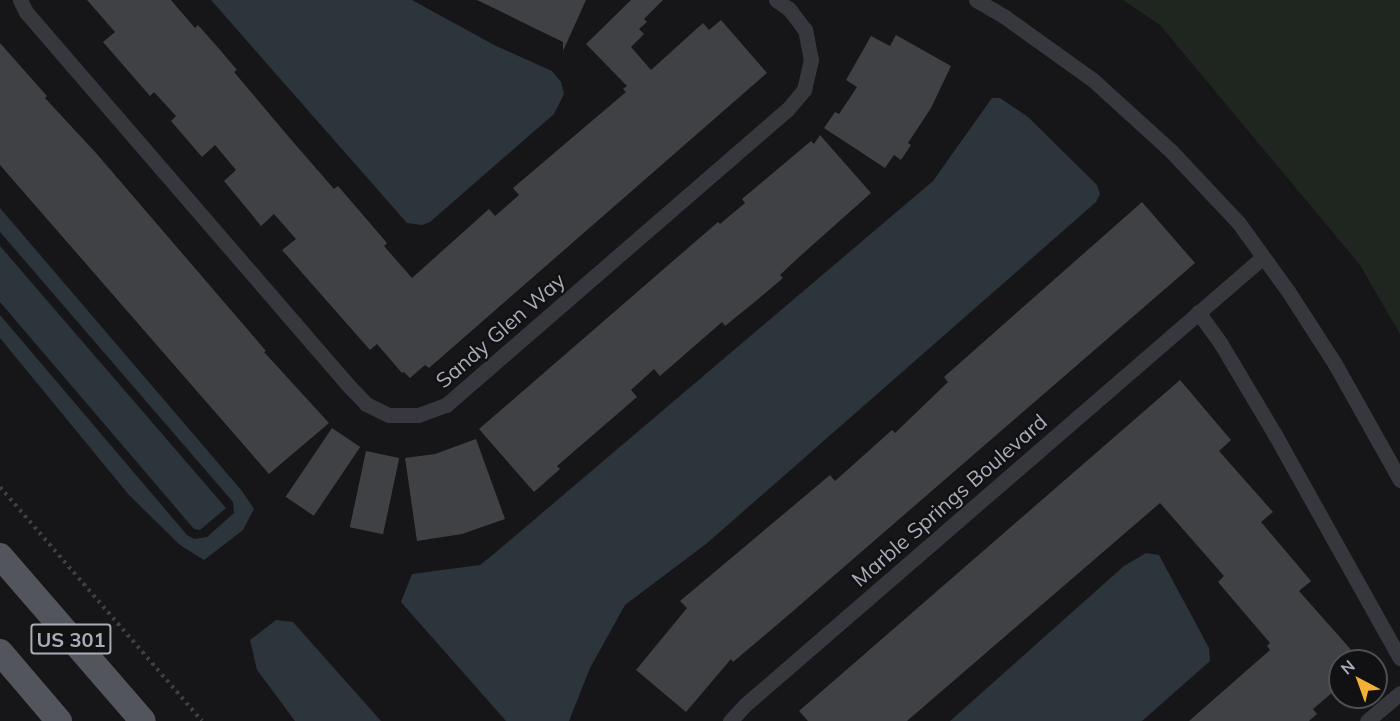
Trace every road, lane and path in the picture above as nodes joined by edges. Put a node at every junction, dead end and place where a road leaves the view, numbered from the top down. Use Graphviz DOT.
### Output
graph roads {
  1 [pos="20,0"];
  2 [pos="776,0"];
  3 [pos="976,0"];
  4 [pos="1263,256"];
  5 [pos="1198,312"];
  6 [pos="1400,480"];
  7 [pos="0,487"];
  8 [pos="0,556"];
  9 [pos="0,652"];
  10 [pos="1400,658"];
  11 [pos="1400,693"];
  12 [pos="59,721"];
  13 [pos="143,721"];
  14 [pos="202,721"];
  15 [pos="730,721"];
  16 [pos="1368,721"];
  1 -- 2 [label="street, Sandy Glen Way"];
  3 -- 4 [label="street"];
  4 -- 5 [label="street, Marble Springs Boulevard"];
  4 -- 6 [label="street"];
  5 -- 10 [label="street"];
  5 -- 15 [label="street, Marble Springs Boulevard"];
  7 -- 14 [label="path"];
  8 -- 13 [label="main road, US 301"];
  9 -- 12 [label="main road, US 301 / US 301"];
  11 -- 16 [label="street"];
}
